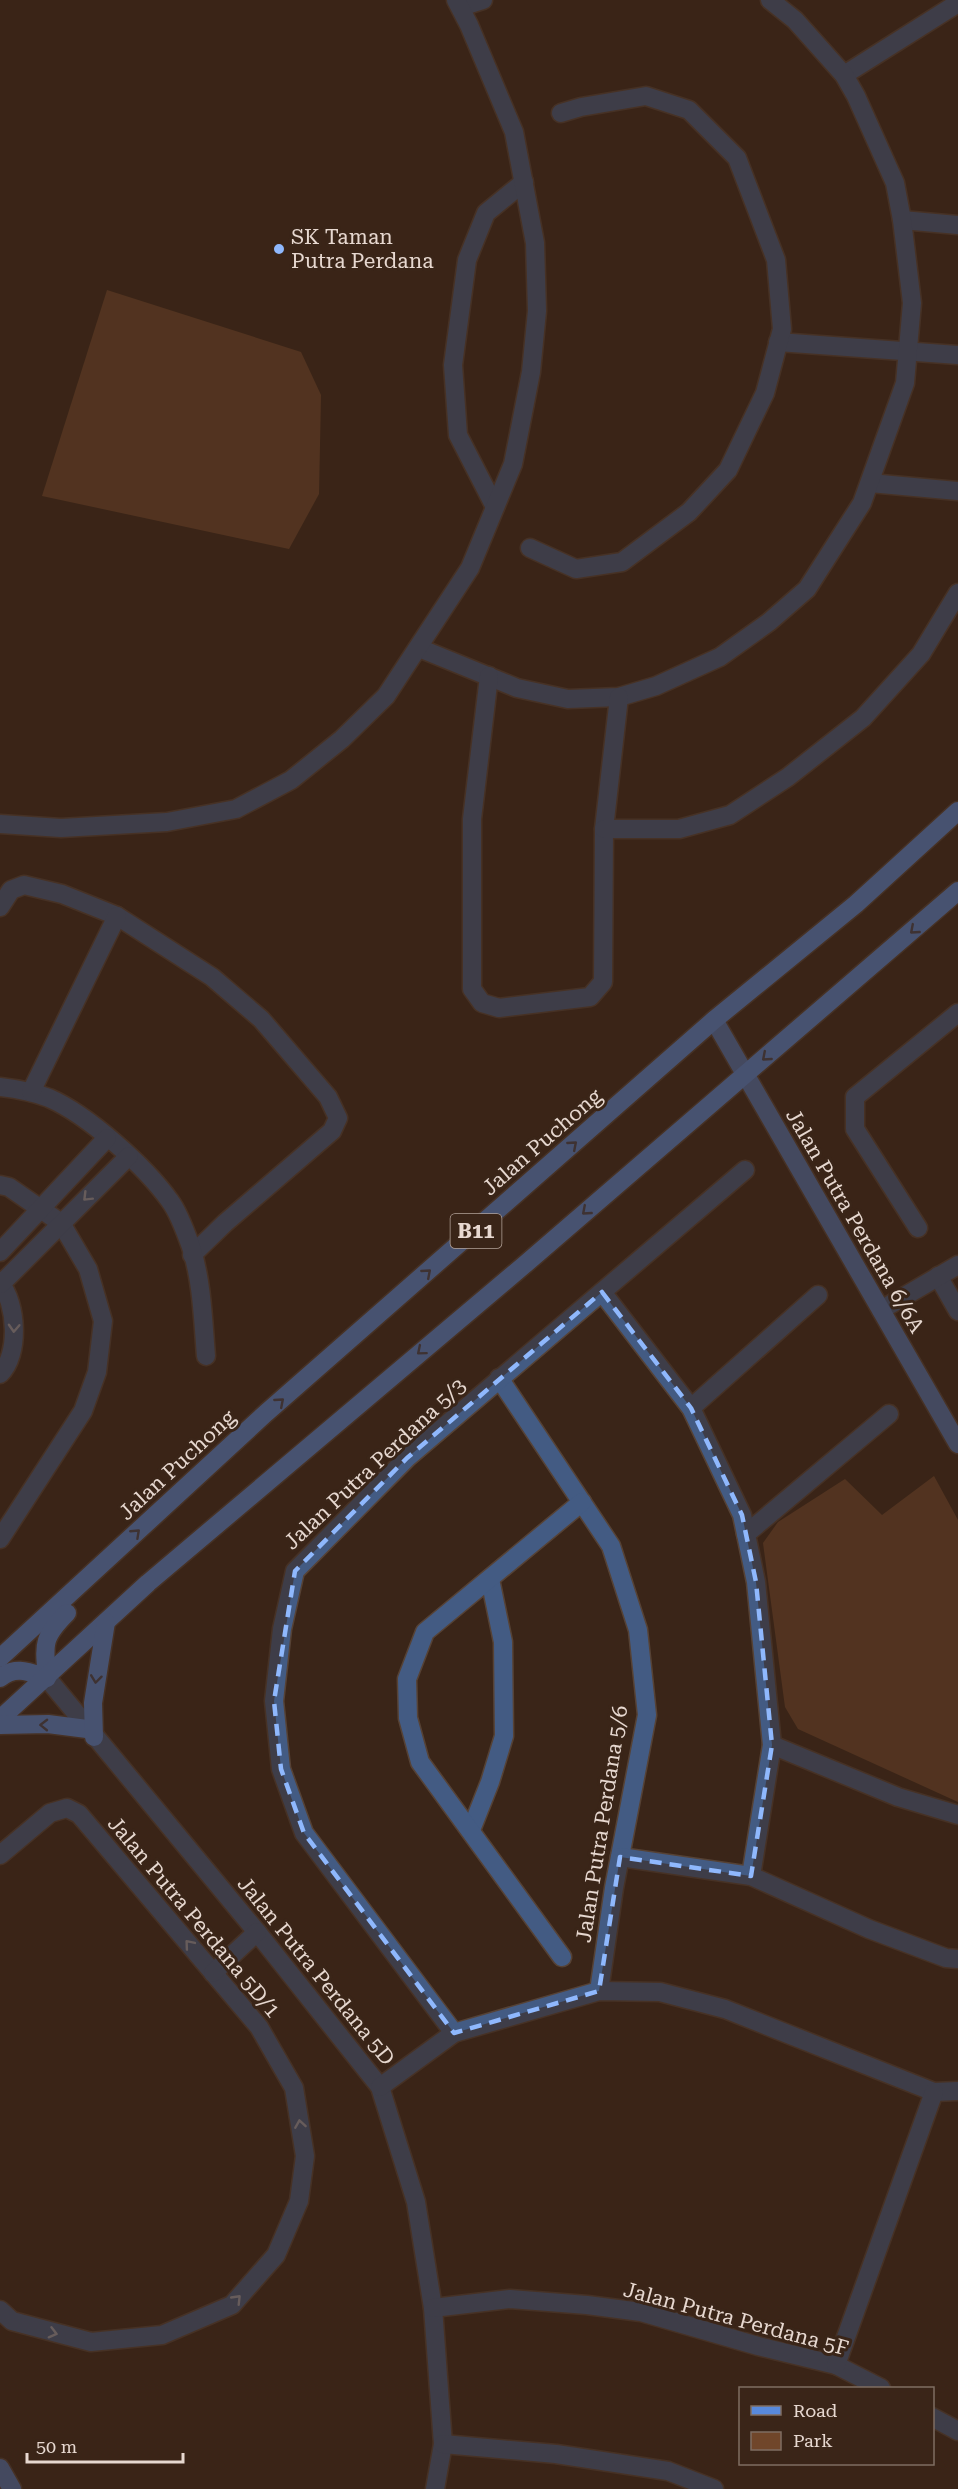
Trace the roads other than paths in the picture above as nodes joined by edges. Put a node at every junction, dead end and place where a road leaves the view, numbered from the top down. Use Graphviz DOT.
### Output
graph roads {
  1 [pos="483,0"];
  2 [pos="770,0"];
  3 [pos="459,4"];
  4 [pos="948,5"];
  5 [pos="843,75"];
  6 [pos="561,113"];
  7 [pos="524,182"];
  8 [pos="902,220"];
  9 [pos="958,225"];
  10 [pos="778,342"];
  11 [pos="908,350"];
  12 [pos="958,355"];
  13 [pos="870,483"];
  14 [pos="958,491"];
  15 [pos="495,507"];
  16 [pos="530,548"];
  17 [pos="958,593"];
  18 [pos="419,648"];
  19 [pos="489,676"];
  20 [pos="619,697"];
  21 [pos="958,811"];
  22 [pos="0,824"];
  23 [pos="604,829"];
  24 [pos="958,891"];
  25 [pos="0,907"];
  26 [pos="117,916"];
  27 [pos="958,1012"];
  28 [pos="714,1020"];
  29 [pos="745,1075"];
  30 [pos="0,1087"];
  31 [pos="31,1092"];
  32 [pos="107,1138"];
  33 [pos="129,1156"];
  34 [pos="745,1170"];
  35 [pos="0,1185"];
  36 [pos="41,1209"];
  37 [pos="62,1223"];
  38 [pos="918,1228"];
  39 [pos="0,1252"];
  40 [pos="192,1255"];
  41 [pos="958,1264"];
  42 [pos="938,1276"];
  43 [pos="1,1283"];
  44 [pos="602,1292"];
  45 [pos="818,1294"];
  46 [pos="881,1310"];
  47 [pos="958,1311"];
  48 [pos="206,1356"];
  49 [pos="0,1374"];
  50 [pos="500,1378"];
  51 [pos="691,1408"];
  52 [pos="889,1414"];
  53 [pos="958,1444"];
  54 [pos="582,1502"];
  55 [pos="746,1534"];
  56 [pos="0,1539"];
  57 [pos="109,1559"];
  58 [pos="490,1579"];
  59 [pos="106,1622"];
  60 [pos="0,1658"];
  61 [pos="0,1678"];
  62 [pos="46,1678"];
  63 [pos="0,1719"];
  64 [pos="0,1725"];
  65 [pos="90,1733"];
  66 [pos="772,1745"];
  67 [pos="958,1815"];
  68 [pos="471,1830"];
  69 [pos="0,1855"];
  70 [pos="620,1857"];
  71 [pos="751,1875"];
  72 [pos="257,1932"];
  73 [pos="562,1958"];
  74 [pos="958,1959"];
  75 [pos="213,1973"];
  76 [pos="599,1991"];
  77 [pos="454,2033"];
  78 [pos="380,2087"];
  79 [pos="958,2091"];
  80 [pos="934,2092"];
  81 [pos="433,2308"];
  82 [pos="0,2310"];
  83 [pos="836,2365"];
  84 [pos="879,2387"];
  85 [pos="934,2418"];
  86 [pos="958,2431"];
  87 [pos="443,2444"];
  88 [pos="0,2468"];
  89 [pos="12,2489"];
  90 [pos="435,2489"];
  91 [pos="714,2489"];
  1 -- 3 [label="street"];
  2 -- 5 [label="street"];
  3 -- 7 [label="street"];
  4 -- 5 [label="street"];
  5 -- 8 [label="street"];
  6 -- 10 [label="street"];
  7 -- 15 [label="street"];
  7 -- 15 [label="street"];
  8 -- 9 [label="street"];
  8 -- 11 [label="street"];
  10 -- 11 [label="street"];
  10 -- 16 [label="street"];
  11 -- 12 [label="street"];
  11 -- 13 [label="street"];
  13 -- 14 [label="street"];
  13 -- 20 [label="street"];
  15 -- 18 [label="street"];
  17 -- 23 [label="street"];
  18 -- 19 [label="street"];
  18 -- 22 [label="street"];
  19 -- 20 [label="street"];
  19 -- 23 [label="street"];
  20 -- 23 [label="street"];
  21 -- 28 [label="main road, Jalan Puchong / B11"];
  24 -- 29 [label="main road, B11, one-way"];
  25 -- 26 [label="street"];
  26 -- 31 [label="street"];
  26 -- 40 [label="street"];
  27 -- 38 [label="street"];
  28 -- 29 [label="street, Jalan Putra Perdana 6/6A"];
  57 -- 28 [label="main road, Jalan Puchong / B11, one-way"];
  29 -- 46 [label="street, Jalan Putra Perdana 6/6A"];
  29 -- 59 [label="main road, B11, one-way"];
  30 -- 31 [label="street"];
  31 -- 32 [label="street"];
  32 -- 33 [label="street"];
  32 -- 36 [label="street"];
  33 -- 37 [label="street, one-way"];
  33 -- 40 [label="street"];
  34 -- 44 [label="street, Jalan Putra Perdana 5/3"];
  35 -- 36 [label="street"];
  36 -- 37 [label="street"];
  36 -- 39 [label="street"];
  37 -- 43 [label="street"];
  37 -- 56 [label="street"];
  40 -- 48 [label="street"];
  41 -- 42 [label="street"];
  42 -- 46 [label="street"];
  42 -- 47 [label="street"];
  43 -- 49 [label="street, one-way"];
  44 -- 50 [label="street, Jalan Putra Perdana 5/3"];
  44 -- 51 [label="street"];
  45 -- 51 [label="street"];
  46 -- 53 [label="street, Jalan Putra Perdana 6/6A"];
  50 -- 54 [label="street, Jalan Putra Perdana 5/6"];
  50 -- 77 [label="street, Jalan Putra Perdana 5/3"];
  51 -- 55 [label="street"];
  52 -- 55 [label="street"];
  54 -- 58 [label="street"];
  54 -- 70 [label="street, Jalan Putra Perdana 5/6"];
  55 -- 66 [label="street"];
  57 -- 60 [label="main road, Jalan Puchong / B11"];
  57 -- 62 [label="main road"];
  58 -- 68 [label="street"];
  58 -- 68 [label="street"];
  59 -- 62 [label="main road, B11"];
  59 -- 65 [label="main road, one-way"];
  61 -- 62 [label="main road"];
  62 -- 63 [label="main road, B11"];
  62 -- 65 [label="street, Jalan Putra Perdana 5D"];
  65 -- 64 [label="main road, one-way"];
  65 -- 72 [label="street, Jalan Putra Perdana 5D"];
  66 -- 67 [label="street"];
  66 -- 71 [label="street"];
  68 -- 73 [label="street"];
  75 -- 69 [label="street, Jalan Putra Perdana 5D/1, one-way"];
  70 -- 71 [label="street"];
  70 -- 76 [label="street, Jalan Putra Perdana 5/6"];
  71 -- 74 [label="street"];
  72 -- 75 [label="street"];
  72 -- 78 [label="street, Jalan Putra Perdana 5D"];
  82 -- 75 [label="street, Jalan Putra Perdana 5D/1, one-way"];
  76 -- 77 [label="street"];
  76 -- 80 [label="street"];
  77 -- 78 [label="street"];
  78 -- 81 [label="street, Jalan Putra Perdana 5D"];
  79 -- 80 [label="street"];
  80 -- 83 [label="street"];
  81 -- 83 [label="street, Jalan Putra Perdana 5F"];
  81 -- 87 [label="street, Jalan Putra Perdana 5D"];
  83 -- 84 [label="street, Jalan Putra Perdana 5F"];
  85 -- 86 [label="street"];
  87 -- 90 [label="street, Jalan Putra Perdana 5D"];
  87 -- 91 [label="street"];
  88 -- 89 [label="street"];
}
